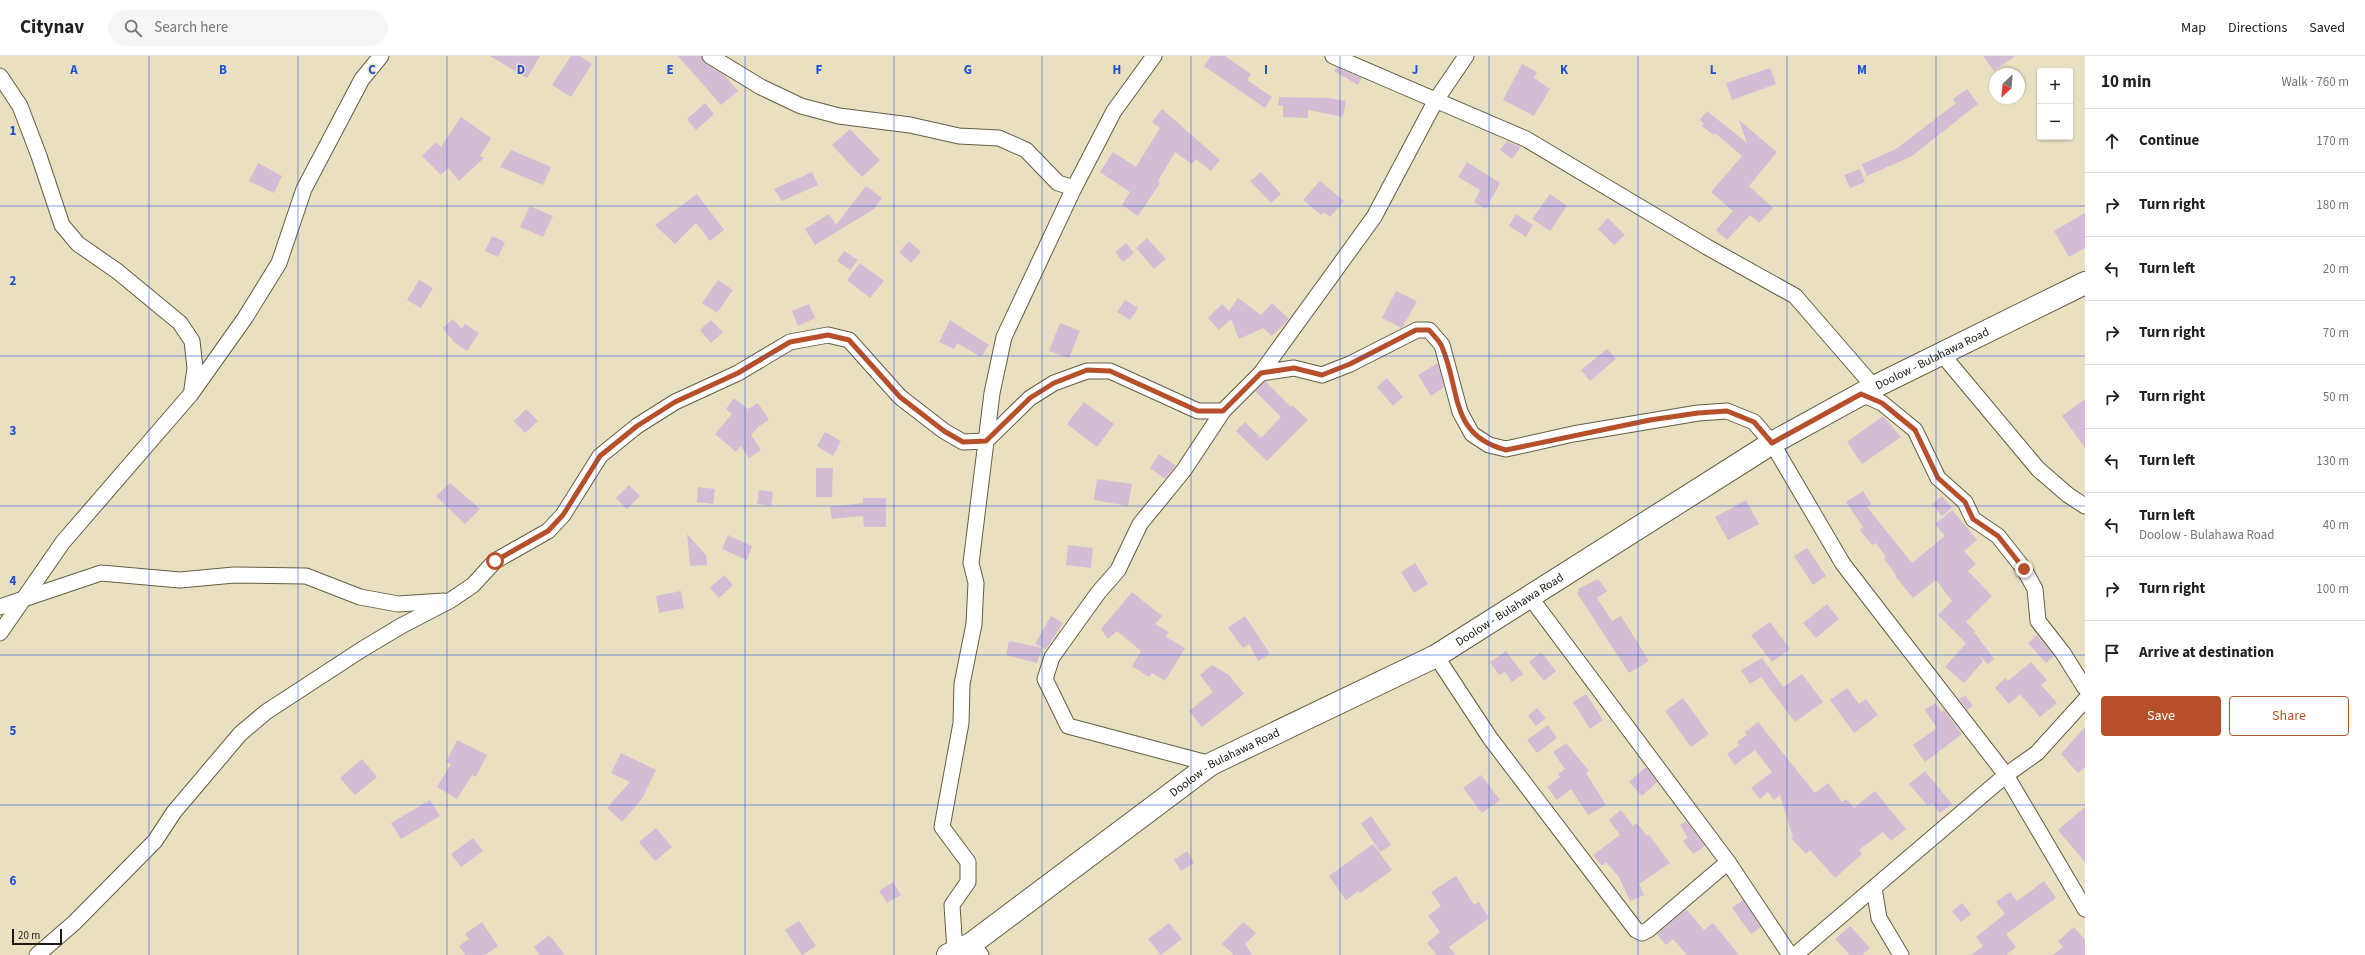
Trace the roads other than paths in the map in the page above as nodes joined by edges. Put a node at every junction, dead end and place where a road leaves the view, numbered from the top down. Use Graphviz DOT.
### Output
graph roads {
  1 [pos="381,56"];
  2 [pos="710,56"];
  3 [pos="1154,56"];
  4 [pos="1333,56"];
  5 [pos="1466,56"];
  6 [pos="0,76"];
  7 [pos="1436,100"];
  8 [pos="1074,188"];
  9 [pos="2085,283"];
  10 [pos="1941,353"];
  11 [pos="1261,373"];
  12 [pos="1867,391"];
  13 [pos="191,394"];
  14 [pos="1223,411"];
  15 [pos="986,441"];
  16 [pos="1772,443"];
  17 [pos="2085,506"];
  18 [pos="1530,597"];
  19 [pos="23,598"];
  20 [pos="451,600"];
  21 [pos="0,607"];
  22 [pos="0,633"];
  23 [pos="1436,656"];
  24 [pos="2085,688"];
  25 [pos="2085,700"];
  26 [pos="1211,764"];
  27 [pos="2006,775"];
  28 [pos="1728,862"];
  29 [pos="1874,888"];
  30 [pos="2085,909"];
  31 [pos="964,951"];
  32 [pos="37,955"];
  33 [pos="1790,955"];
  34 [pos="1794,955"];
  35 [pos="1901,955"];
  1 -- 13 [label="street"];
  2 -- 8 [label="street"];
  3 -- 8 [label="street"];
  4 -- 7 [label="street"];
  5 -- 7 [label="street"];
  6 -- 13 [label="street"];
  7 -- 11 [label="street"];
  7 -- 12 [label="street"];
  8 -- 15 [label="street"];
  9 -- 10 [label="main road, Doolow - Bulahawa Road"];
  10 -- 12 [label="main road, Doolow - Bulahawa Road"];
  10 -- 17 [label="street"];
  11 -- 14 [label="street"];
  11 -- 16 [label="street"];
  12 -- 16 [label="main road, Doolow - Bulahawa Road"];
  12 -- 24 [label="street"];
  13 -- 19 [label="street"];
  14 -- 15 [label="street"];
  14 -- 26 [label="street"];
  15 -- 20 [label="street"];
  15 -- 31 [label="street"];
  16 -- 18 [label="main road, Doolow - Bulahawa Road"];
  16 -- 27 [label="street"];
  18 -- 23 [label="main road, Doolow - Bulahawa Road"];
  18 -- 28 [label="street"];
  19 -- 20 [label="street"];
  19 -- 21 [label="street"];
  19 -- 22 [label="street"];
  20 -- 32 [label="street"];
  23 -- 26 [label="main road, Doolow - Bulahawa Road"];
  23 -- 28 [label="street"];
  25 -- 27 [label="street"];
  26 -- 31 [label="main road, Doolow - Bulahawa Road"];
  27 -- 29 [label="street"];
  27 -- 30 [label="street"];
  28 -- 33 [label="street"];
  29 -- 34 [label="street"];
  29 -- 35 [label="street"];
}
